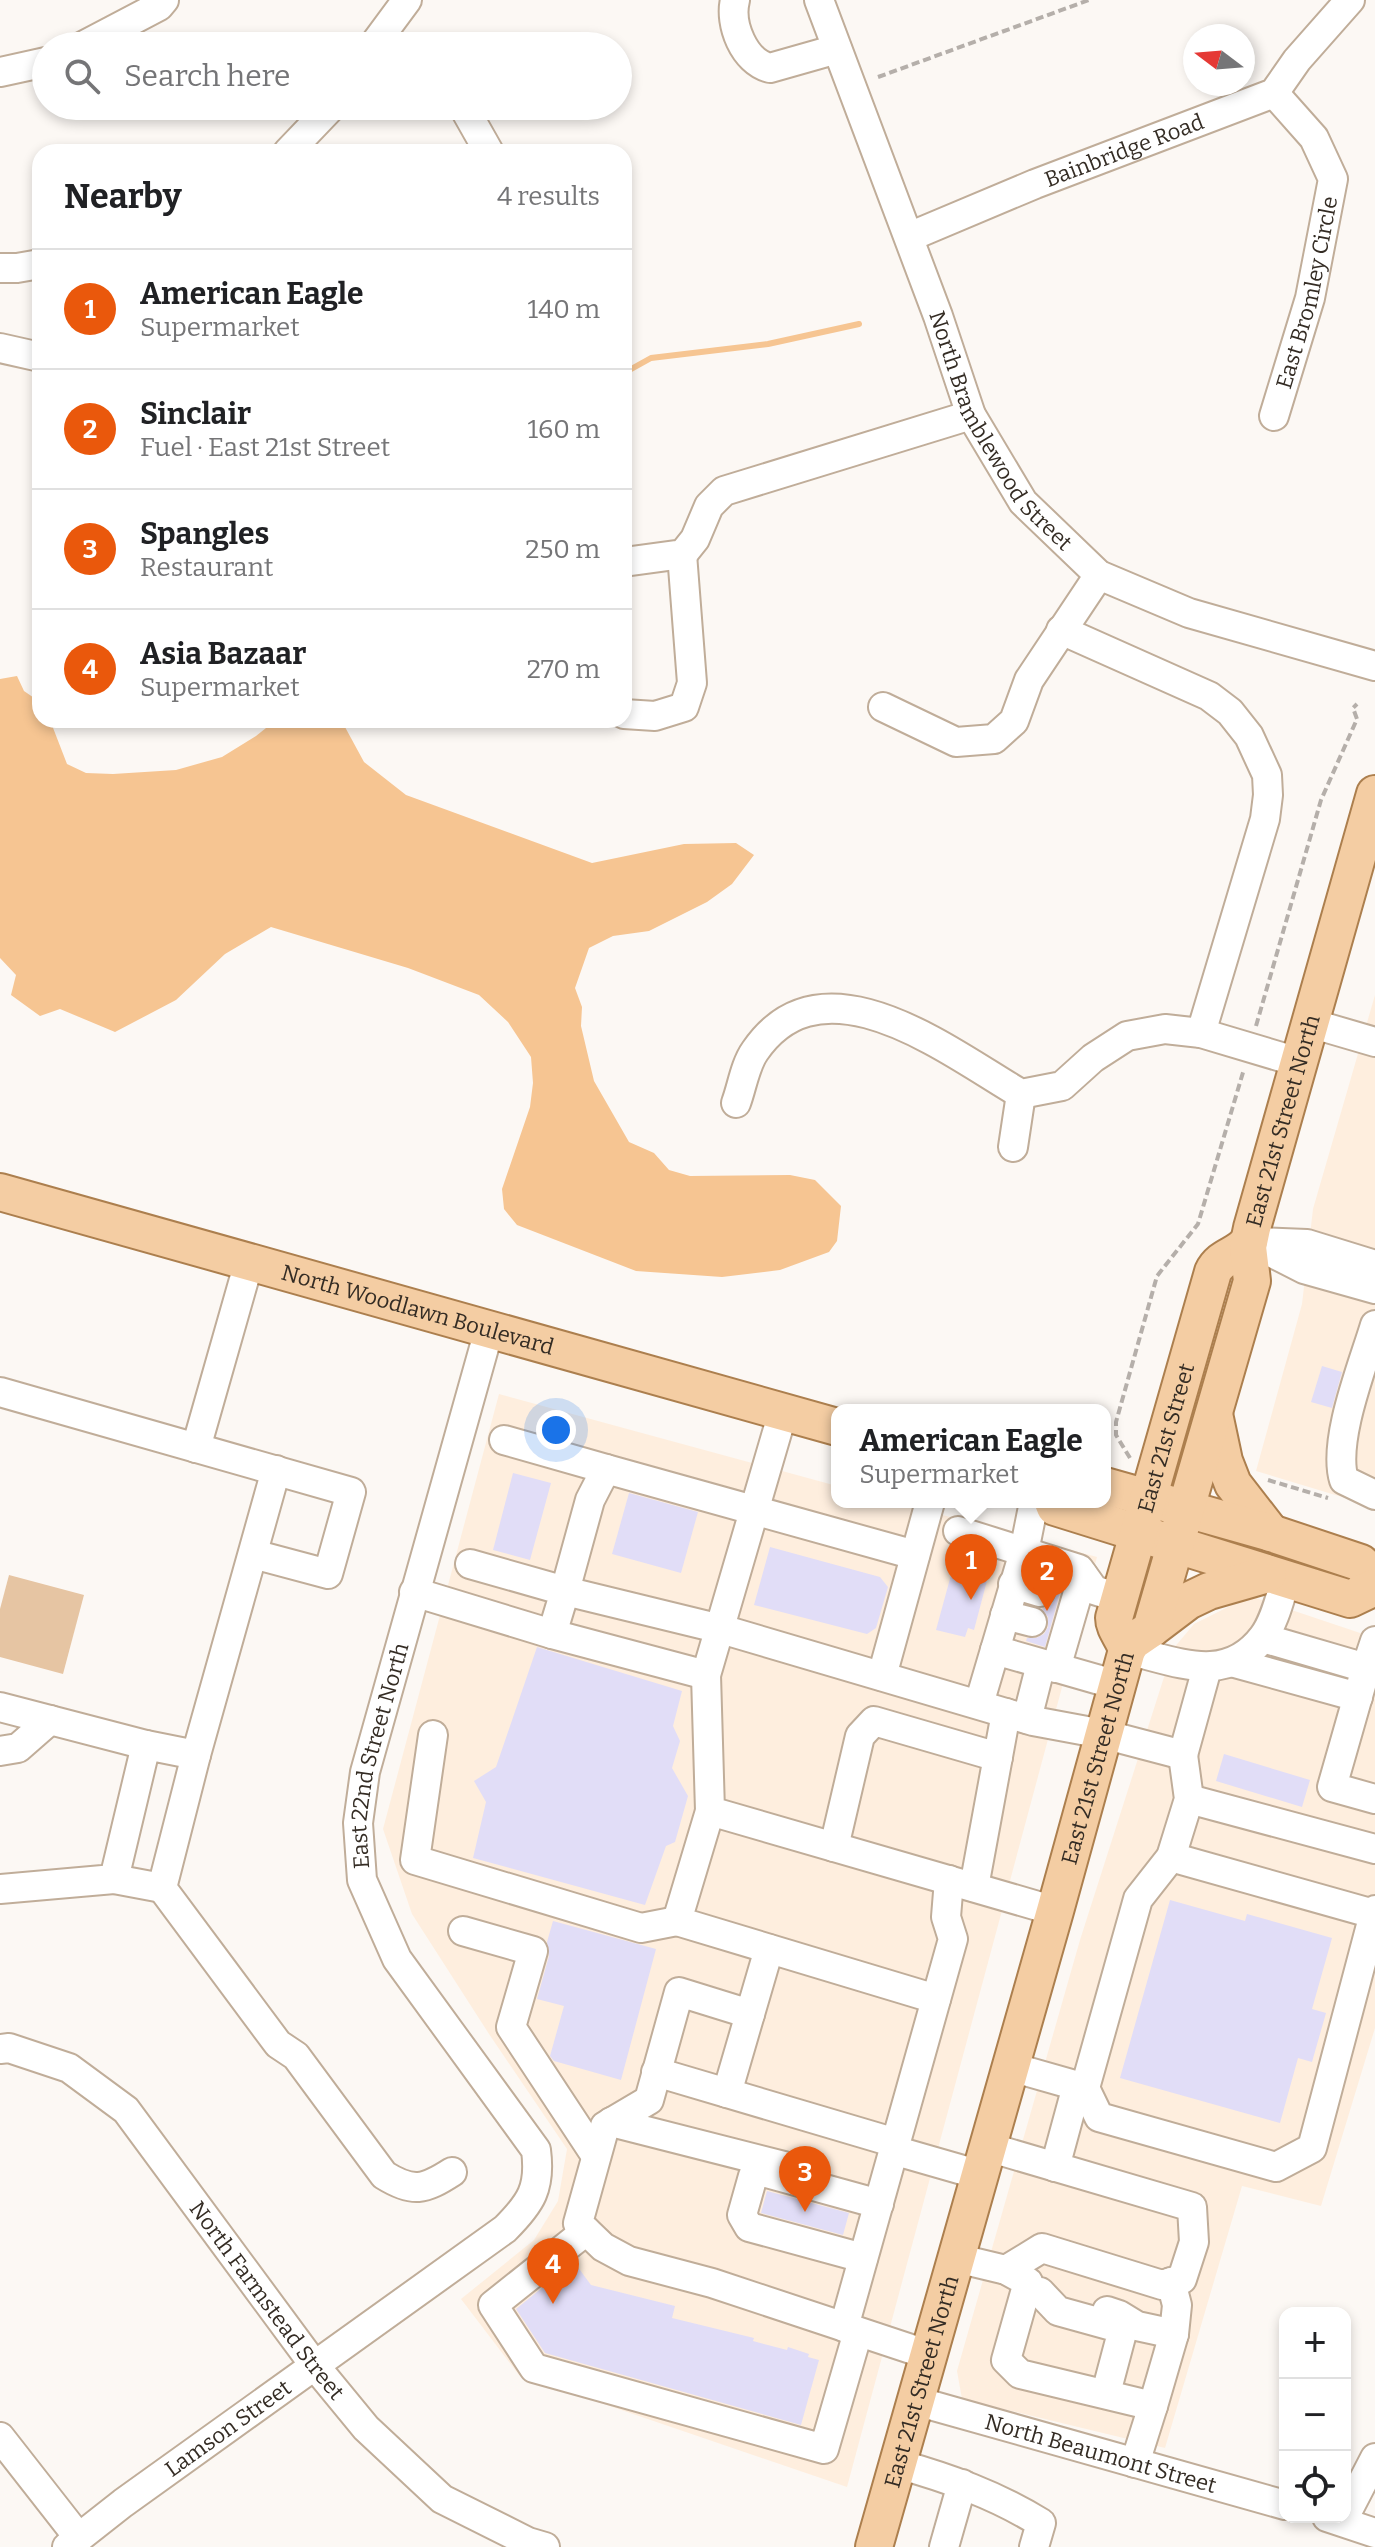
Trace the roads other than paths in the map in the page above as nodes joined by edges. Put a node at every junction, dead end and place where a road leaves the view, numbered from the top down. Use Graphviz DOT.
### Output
graph roads {
  1 [pos="119,0"];
  2 [pos="164,0"];
  3 [pos="407,0"];
  4 [pos="735,0"];
  5 [pos="819,0"];
  6 [pos="1350,0"];
  7 [pos="112,32"];
  8 [pos="114,32"];
  9 [pos="389,32"];
  10 [pos="837,49"];
  11 [pos="32,65"];
  12 [pos="0,72"];
  13 [pos="1274,93"];
  14 [pos="319,120"];
  15 [pos="471,120"];
  16 [pos="296,144"];
  17 [pos="484,144"];
  18 [pos="909,237"];
  19 [pos="32,265"];
  20 [pos="0,268"];
  21 [pos="0,348"];
  22 [pos="32,355"];
  23 [pos="971,415"];
  24 [pos="1274,416"];
  25 [pos="682,554"];
  26 [pos="632,561"];
  27 [pos="1099,575"];
  28 [pos="1061,630"];
  29 [pos="1375,666"];
  30 [pos="883,707"];
  31 [pos="632,715"];
  32 [pos="1375,794"];
  33 [pos="1310,1023"];
  34 [pos="1201,1033"];
  35 [pos="1375,1042"];
  36 [pos="1298,1062"];
  37 [pos="1021,1094"];
  38 [pos="736,1103"];
  39 [pos="1013,1147"];
  40 [pos="0,1192"];
  41 [pos="1249,1241"];
  42 [pos="249,1262"];
  43 [pos="1375,1265"];
  44 [pos="1375,1289"];
  45 [pos="1375,1325"];
  46 [pos="489,1330"];
  47 [pos="0,1392"];
  48 [pos="783,1412"];
  49 [pos="1214,1412"];
  50 [pos="831,1425"];
  51 [pos="504,1440"];
  52 [pos="196,1448"];
  53 [pos="606,1469"];
  54 [pos="276,1470"];
  55 [pos="1111,1488"];
  56 [pos="1375,1495"];
  57 [pos="1148,1498"];
  58 [pos="928,1508"];
  59 [pos="1033,1508"];
  60 [pos="1058,1508"];
  61 [pos="1185,1509"];
  62 [pos="754,1511"];
  63 [pos="958,1531"];
  64 [pos="1137,1533"];
  65 [pos="1271,1533"];
  66 [pos="1176,1545"];
  67 [pos="1024,1552"];
  68 [pos="253,1554"];
  69 [pos="915,1555"];
  70 [pos="1277,1576"];
  71 [pos="1375,1585"];
  72 [pos="565,1591"];
  73 [pos="1055,1591"];
  74 [pos="414,1592"];
  75 [pos="1119,1598"];
  76 [pos="482,1614"];
  77 [pos="1039,1624"];
  78 [pos="721,1629"];
  79 [pos="552,1634"];
  80 [pos="1263,1638"];
  81 [pos="1139,1639"];
  82 [pos="995,1650"];
  83 [pos="1235,1663"];
  84 [pos="1049,1666"];
  85 [pos="1207,1668"];
  86 [pos="706,1675"];
  87 [pos="882,1676"];
  88 [pos="1367,1676"];
  89 [pos="1117,1685"];
  90 [pos="979,1704"];
  91 [pos="0,1707"];
  92 [pos="1016,1716"];
  93 [pos="50,1720"];
  94 [pos="1103,1734"];
  95 [pos="433,1735"];
  96 [pos="146,1745"];
  97 [pos="0,1751"];
  98 [pos="196,1755"];
  99 [pos="1183,1755"];
  100 [pos="998,1757"];
  101 [pos="1189,1799"];
  102 [pos="1375,1799"];
  103 [pos="710,1811"];
  104 [pos="834,1847"];
  105 [pos="1375,1849"];
  106 [pos="1171,1857"];
  107 [pos="114,1879"];
  108 [pos="961,1883"];
  109 [pos="162,1888"];
  110 [pos="0,1889"];
  111 [pos="1055,1911"];
  112 [pos="1374,1912"];
  113 [pos="677,1921"];
  114 [pos="463,1931"];
  115 [pos="769,1949"];
  116 [pos="936,1999"];
  117 [pos="750,2014"];
  118 [pos="0,2049"];
  119 [pos="1011,2067"];
  120 [pos="656,2072"];
  121 [pos="1081,2087"];
  122 [pos="727,2093"];
  123 [pos="611,2122"];
  124 [pos="894,2147"];
  125 [pos="596,2156"];
  126 [pos="984,2161"];
  127 [pos="1055,2167"];
  128 [pos="452,2172"];
  129 [pos="536,2190"];
  130 [pos="880,2198"];
  131 [pos="586,2231"];
  132 [pos="863,2258"];
  133 [pos="956,2258"];
  134 [pos="1006,2270"];
  135 [pos="1171,2282"];
  136 [pos="1034,2291"];
  137 [pos="1137,2326"];
  138 [pos="851,2329"];
  139 [pos="1174,2334"];
  140 [pos="929,2355"];
  141 [pos="315,2366"];
  142 [pos="1113,2395"];
  143 [pos="916,2401"];
  144 [pos="1153,2406"];
  145 [pos="0,2437"];
  146 [pos="1375,2458"];
  147 [pos="1135,2463"];
  148 [pos="898,2464"];
  149 [pos="962,2484"];
  150 [pos="1351,2499"];
  151 [pos="1279,2503"];
  152 [pos="1351,2523"];
  153 [pos="1375,2533"];
  154 [pos="73,2542"];
  155 [pos="545,2547"];
  156 [pos="874,2547"];
  157 [pos="944,2547"];
  158 [pos="1034,2547"];
  1 -- 7 [label="street"];
  2 -- 8 [label="street"];
  3 -- 9 [label="street"];
  4 -- 10 [label="street"];
  5 -- 10 [label="street, North Bramblewood Street"];
  6 -- 13 [label="street"];
  10 -- 18 [label="street, North Bramblewood Street"];
  11 -- 12 [label="street"];
  13 -- 18 [label="street, Bainbridge Road"];
  13 -- 24 [label="street, East Bromley Circle"];
  14 -- 16 [label="street"];
  15 -- 17 [label="street"];
  18 -- 23 [label="street, North Bramblewood Street"];
  19 -- 20 [label="street"];
  21 -- 22 [label="street"];
  23 -- 25 [label="street"];
  23 -- 27 [label="street, North Bramblewood Street"];
  25 -- 26 [label="street"];
  25 -- 31 [label="street"];
  27 -- 28 [label="street"];
  27 -- 29 [label="street, North Bramblewood Street"];
  28 -- 30 [label="street"];
  28 -- 34 [label="street"];
  32 -- 33 [label="main road, East 21st Street North"];
  33 -- 35 [label="street"];
  33 -- 36 [label="main road, East 21st Street North"];
  34 -- 36 [label="street"];
  34 -- 37 [label="street"];
  36 -- 41 [label="main road, East 21st Street North"];
  37 -- 38 [label="street"];
  37 -- 39 [label="street"];
  40 -- 42 [label="main road, North Woodlawn Boulevard"];
  41 -- 43 [label="street"];
  41 -- 44 [label="street"];
  41 -- 49 [label="main road, East 21st Street North"];
  41 -- 57 [label="main road, East 21st Street"];
  42 -- 46 [label="main road, North Woodlawn Boulevard"];
  42 -- 52 [label="street"];
  45 -- 56 [label="street"];
  46 -- 48 [label="main road, North Woodlawn Boulevard"];
  46 -- 74 [label="street, East 22nd Street North"];
  47 -- 52 [label="street"];
  48 -- 50 [label="main road, North Woodlawn Boulevard"];
  48 -- 62 [label="street"];
  49 -- 61 [label="main road, East 21st Street North"];
  49 -- 65 [label="main road"];
  51 -- 53 [label="street"];
  52 -- 54 [label="street"];
  53 -- 62 [label="street"];
  53 -- 72 [label="street"];
  54 -- 68 [label="street"];
  54 -- 68 [label="street"];
  55 -- 57 [label="main road"];
  57 -- 61 [label="main road"];
  57 -- 64 [label="main road, East 21st Street"];
  58 -- 69 [label="street"];
  59 -- 67 [label="street"];
  60 -- 64 [label="main road"];
  61 -- 65 [label="main road"];
  61 -- 66 [label="main road, East 21st Street North"];
  62 -- 69 [label="street"];
  62 -- 78 [label="street"];
  63 -- 67 [label="street"];
  64 -- 66 [label="main road"];
  64 -- 75 [label="main road, East 21st Street"];
  65 -- 71 [label="main road"];
  66 -- 70 [label="main road"];
  66 -- 81 [label="main road, East 21st Street North"];
  67 -- 73 [label="street"];
  67 -- 73 [label="street"];
  68 -- 98 [label="street"];
  69 -- 87 [label="street"];
  70 -- 71 [label="main road"];
  70 -- 80 [label="street"];
  70 -- 81 [label="main road"];
  72 -- 76 [label="street"];
  72 -- 78 [label="street"];
  72 -- 79 [label="street"];
  73 -- 75 [label="street"];
  73 -- 77 [label="street"];
  73 -- 77 [label="street"];
  74 -- 76 [label="street"];
  74 -- 129 [label="street, East 22nd Street North"];
  75 -- 81 [label="main road, East 21st Street"];
  76 -- 79 [label="street"];
  77 -- 82 [label="street"];
  77 -- 84 [label="street"];
  78 -- 86 [label="street"];
  78 -- 87 [label="street"];
  79 -- 86 [label="street"];
  80 -- 83 [label="street"];
  80 -- 88 [label="street"];
  81 -- 85 [label="street"];
  81 -- 89 [label="main road, East 21st Street North"];
  82 -- 84 [label="street"];
  82 -- 90 [label="street"];
  83 -- 85 [label="street"];
  83 -- 88 [label="street"];
  84 -- 89 [label="street"];
  84 -- 92 [label="street"];
  85 -- 99 [label="street"];
  86 -- 103 [label="street"];
  87 -- 90 [label="street"];
  88 -- 102 [label="street"];
  89 -- 94 [label="main road, East 21st Street North"];
  90 -- 92 [label="street"];
  91 -- 93 [label="street"];
  92 -- 94 [label="street"];
  92 -- 100 [label="street"];
  93 -- 96 [label="street"];
  93 -- 97 [label="street"];
  94 -- 99 [label="street"];
  94 -- 111 [label="main road, East 21st Street North"];
  95 -- 113 [label="street"];
  96 -- 98 [label="street"];
  96 -- 107 [label="street"];
  98 -- 109 [label="street"];
  99 -- 101 [label="street"];
  100 -- 104 [label="street"];
  100 -- 108 [label="street"];
  101 -- 105 [label="street"];
  101 -- 106 [label="street"];
  103 -- 104 [label="street"];
  103 -- 113 [label="street"];
  104 -- 108 [label="street"];
  106 -- 112 [label="street"];
  106 -- 121 [label="street"];
  107 -- 109 [label="street"];
  107 -- 110 [label="street"];
  108 -- 111 [label="street"];
  108 -- 116 [label="street"];
  109 -- 128 [label="street"];
  111 -- 119 [label="main road, East 21st Street North"];
  112 -- 121 [label="street"];
  113 -- 115 [label="street"];
  114 -- 125 [label="street"];
  115 -- 116 [label="street"];
  115 -- 117 [label="street"];
  116 -- 124 [label="street"];
  117 -- 120 [label="street"];
  117 -- 122 [label="street"];
  118 -- 141 [label="street, North Farmstead Street"];
  119 -- 121 [label="street"];
  119 -- 126 [label="main road, East 21st Street North"];
  120 -- 122 [label="street"];
  120 -- 123 [label="street"];
  121 -- 127 [label="street"];
  122 -- 124 [label="street"];
  123 -- 125 [label="street"];
  123 -- 130 [label="street"];
  124 -- 126 [label="street"];
  124 -- 130 [label="street"];
  125 -- 131 [label="street"];
  126 -- 127 [label="street"];
  126 -- 133 [label="main road, East 21st Street North"];
  127 -- 135 [label="street"];
  129 -- 141 [label="street, Lamson Street"];
  130 -- 132 [label="street"];
  130 -- 132 [label="street"];
  131 -- 138 [label="street"];
  131 -- 138 [label="street"];
  132 -- 138 [label="street"];
  133 -- 134 [label="street"];
  133 -- 140 [label="main road, East 21st Street North"];
  134 -- 135 [label="street"];
  134 -- 136 [label="street"];
  135 -- 139 [label="street"];
  136 -- 137 [label="street"];
  136 -- 142 [label="street"];
  136 -- 142 [label="street"];
  137 -- 139 [label="street"];
  137 -- 142 [label="street"];
  138 -- 140 [label="street"];
  139 -- 144 [label="street"];
  140 -- 143 [label="main road, East 21st Street North"];
  141 -- 154 [label="street, Lamson Street"];
  141 -- 155 [label="street, North Farmstead Street"];
  142 -- 144 [label="street"];
  143 -- 147 [label="street, North Beaumont Street"];
  143 -- 148 [label="main road, East 21st Street North"];
  144 -- 147 [label="street"];
  145 -- 154 [label="street"];
  146 -- 150 [label="street"];
  147 -- 151 [label="street, North Beaumont Street"];
  148 -- 149 [label="street"];
  148 -- 156 [label="main road, East 21st Street North"];
  149 -- 157 [label="street"];
  149 -- 158 [label="street"];
  152 -- 153 [label="street"];
}
